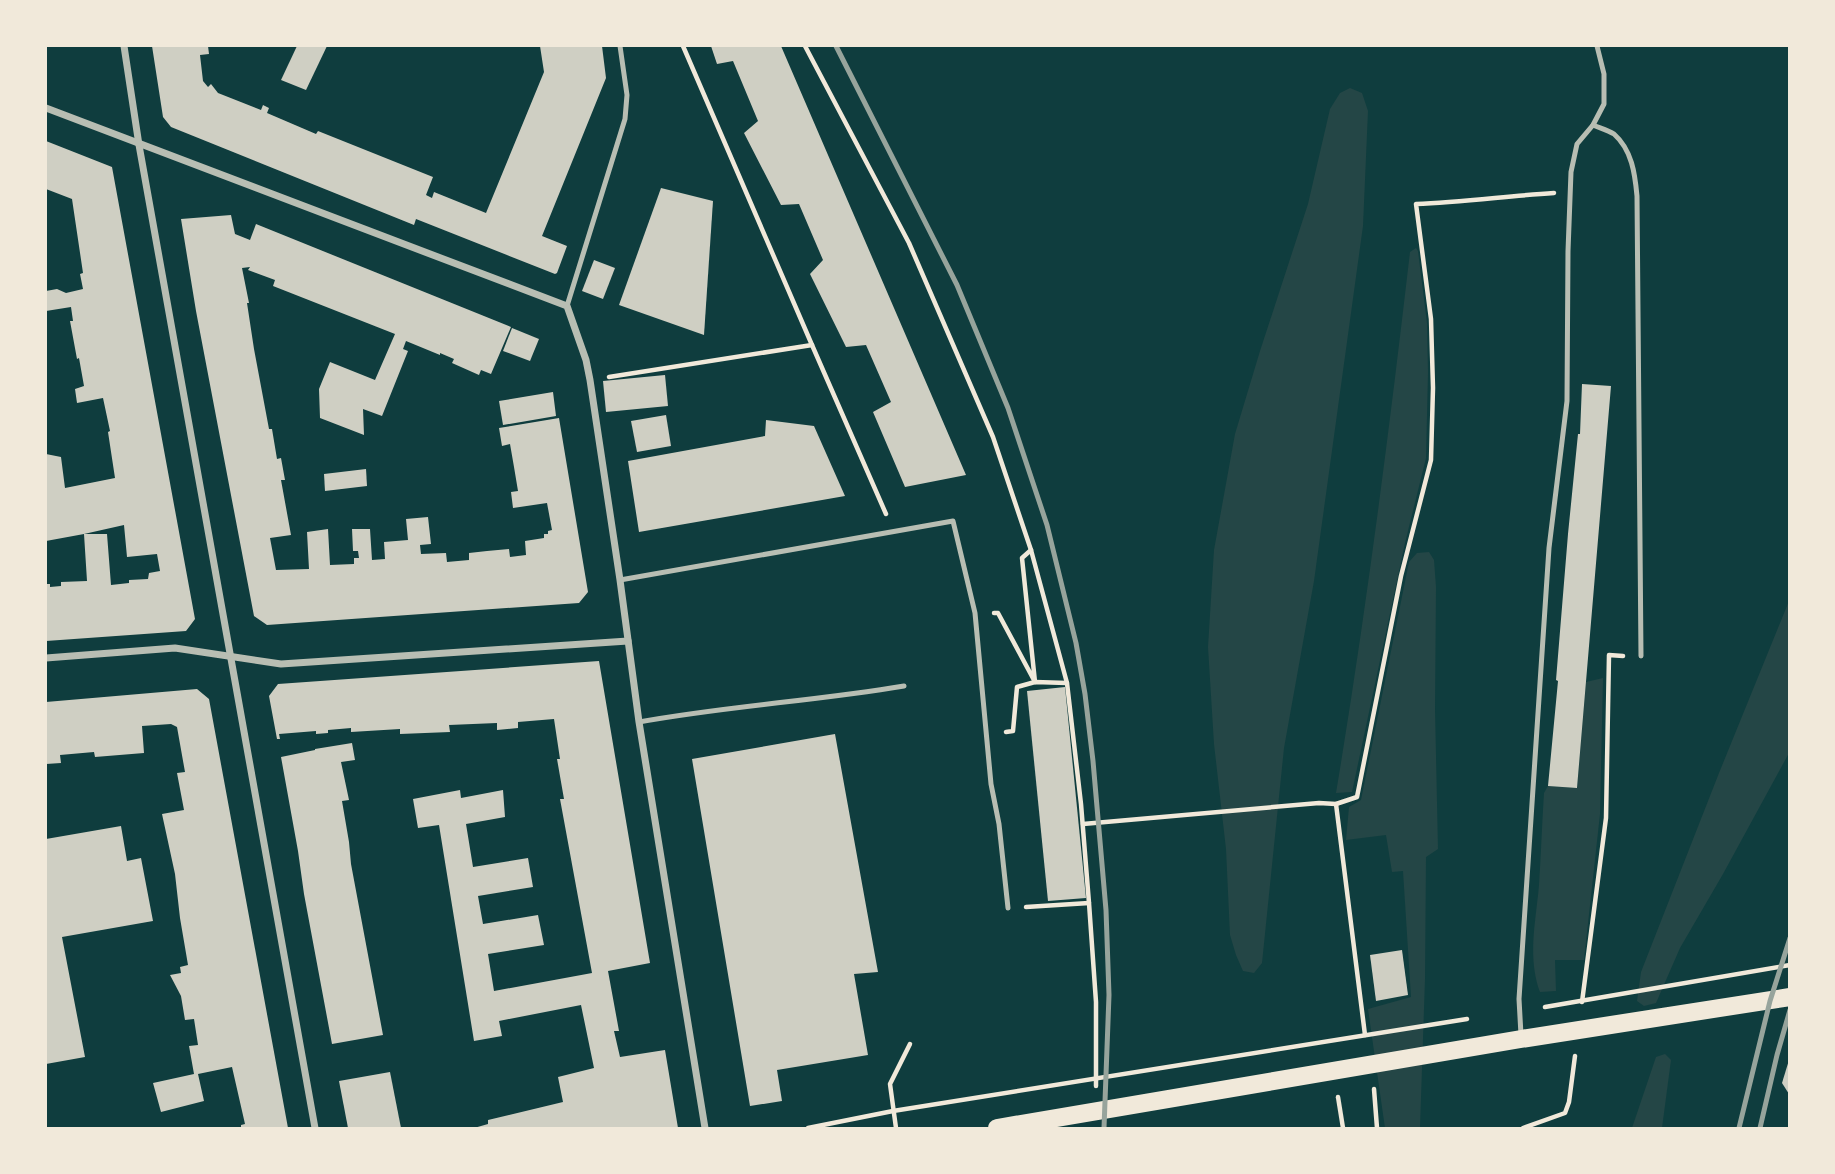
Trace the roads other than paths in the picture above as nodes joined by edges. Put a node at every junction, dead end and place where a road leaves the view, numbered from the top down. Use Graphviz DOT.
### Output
graph roads {
  1 [pos="124,46"];
  2 [pos="620,46"];
  3 [pos="1597,46"];
  4 [pos="46,108"];
  5 [pos="1593,125"];
  6 [pos="139,145"];
  7 [pos="566,306"];
  8 [pos="620,580"];
  9 [pos="628,641"];
  10 [pos="232,656"];
  11 [pos="1641,656"];
  12 [pos="46,658"];
  13 [pos="904,686"];
  14 [pos="639,722"];
  15 [pos="1008,908"];
  16 [pos="1790,996"];
  17 [pos="1521,1039"];
  18 [pos="315,1129"];
  19 [pos="705,1129"];
  20 [pos="997,1129"];
  1 -- 6 [label="street"];
  2 -- 7 [label="lane"];
  3 -- 5 [label="lane"];
  4 -- 6 [label="street"];
  5 -- 11 [label="lane"];
  5 -- 17 [label="lane"];
  6 -- 7 [label="street"];
  6 -- 10 [label="street"];
  7 -- 8 [label="street"];
  8 -- 9 [label="street"];
  8 -- 15 [label="lane"];
  9 -- 10 [label="street"];
  9 -- 14 [label="street"];
  10 -- 12 [label="street"];
  10 -- 18 [label="street"];
  13 -- 14 [label="lane"];
  14 -- 19 [label="street"];
  16 -- 17 [label="main road"];
  17 -- 20 [label="main road"];
}
